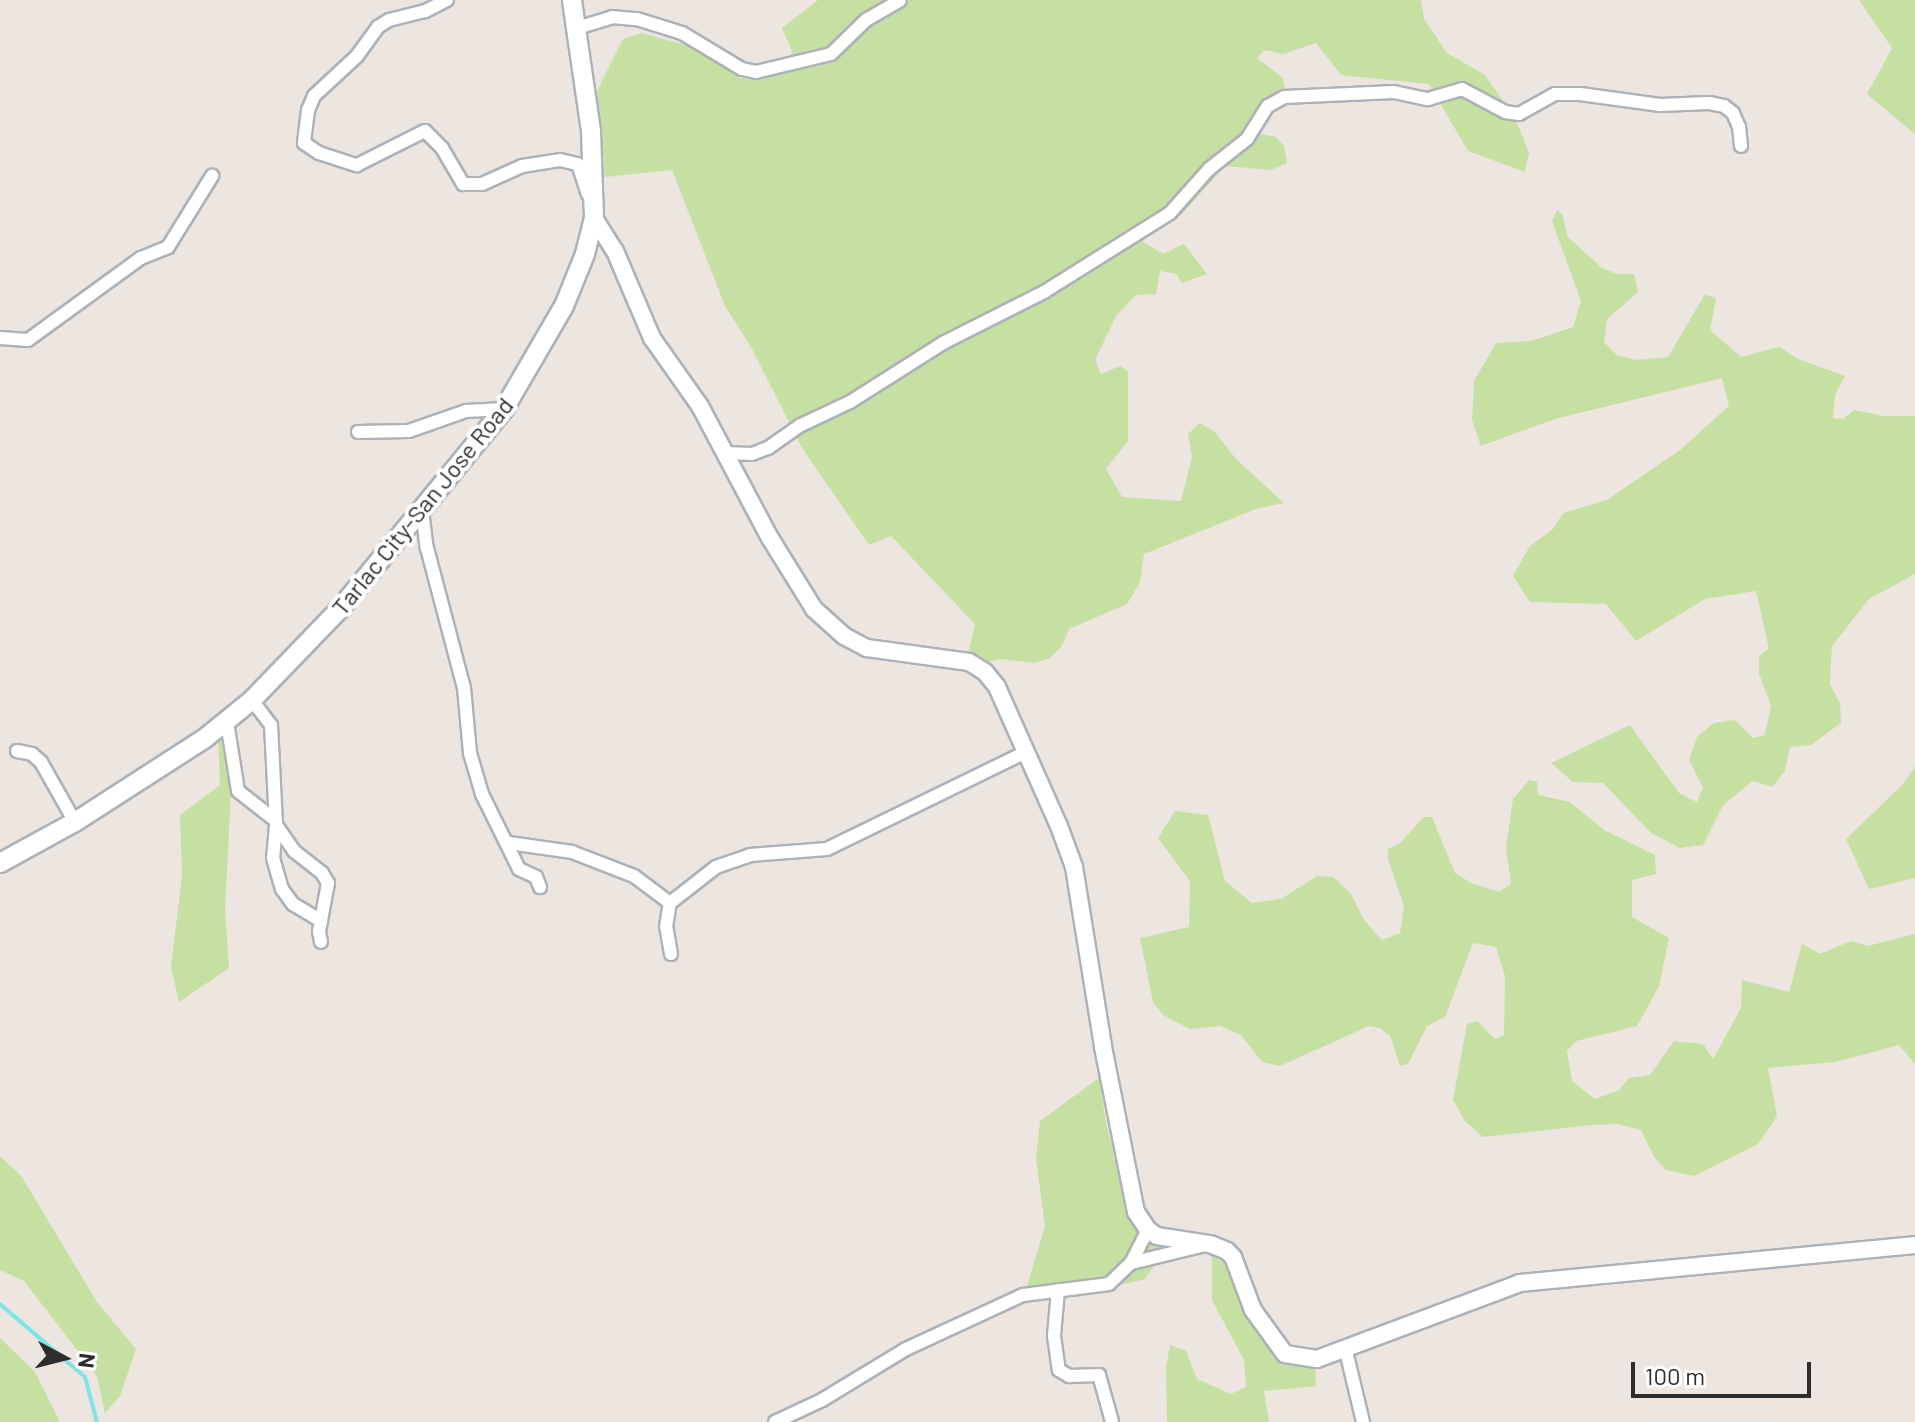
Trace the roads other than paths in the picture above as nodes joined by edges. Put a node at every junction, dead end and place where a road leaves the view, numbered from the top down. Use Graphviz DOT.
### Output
graph roads {
  1 [pos="447,0"];
  2 [pos="572,0"];
  3 [pos="900,0"];
  4 [pos="577,28"];
  5 [pos="1741,146"];
  6 [pos="212,176"];
  7 [pos="594,215"];
  8 [pos="0,338"];
  9 [pos="504,409"];
  10 [pos="358,432"];
  11 [pos="725,453"];
  12 [pos="422,510"];
  13 [pos="252,700"];
  14 [pos="227,722"];
  15 [pos="17,751"];
  16 [pos="1026,752"];
  17 [pos="75,822"];
  18 [pos="276,822"];
  19 [pos="509,843"];
  20 [pos="0,863"];
  21 [pos="540,887"];
  22 [pos="670,903"];
  23 [pos="321,921"];
  24 [pos="321,942"];
  25 [pos="671,954"];
  26 [pos="1148,1230"];
  27 [pos="1210,1244"];
  28 [pos="1915,1245"];
  29 [pos="1131,1263"];
  30 [pos="1058,1290"];
  31 [pos="1345,1347"];
  32 [pos="775,1422"];
  33 [pos="1112,1422"];
  34 [pos="1363,1422"];
  1 -- 7 [label="street"];
  2 -- 4 [label="main road, Tarlac City-San Jose Road"];
  3 -- 4 [label="street"];
  4 -- 7 [label="main road, Tarlac City-San Jose Road"];
  5 -- 11 [label="street"];
  6 -- 8 [label="street"];
  7 -- 9 [label="main road, Tarlac City-San Jose Road"];
  7 -- 11 [label="street"];
  9 -- 10 [label="street"];
  9 -- 12 [label="main road, Tarlac City-San Jose Road"];
  11 -- 16 [label="street"];
  12 -- 13 [label="main road, Tarlac City-San Jose Road"];
  12 -- 19 [label="street"];
  13 -- 14 [label="main road, Tarlac City-San Jose Road"];
  13 -- 18 [label="street"];
  14 -- 17 [label="main road, Tarlac City-San Jose Road"];
  14 -- 18 [label="street"];
  15 -- 17 [label="street"];
  16 -- 22 [label="street"];
  16 -- 26 [label="street"];
  17 -- 20 [label="main road, Tarlac City-San Jose Road"];
  18 -- 23 [label="street"];
  18 -- 23 [label="street"];
  19 -- 21 [label="street"];
  19 -- 22 [label="street"];
  22 -- 25 [label="street"];
  23 -- 24 [label="street"];
  26 -- 27 [label="street"];
  26 -- 29 [label="street"];
  27 -- 29 [label="street"];
  27 -- 31 [label="street"];
  28 -- 31 [label="street"];
  29 -- 30 [label="street"];
  30 -- 32 [label="street"];
  30 -- 33 [label="street"];
  31 -- 34 [label="street"];
}
